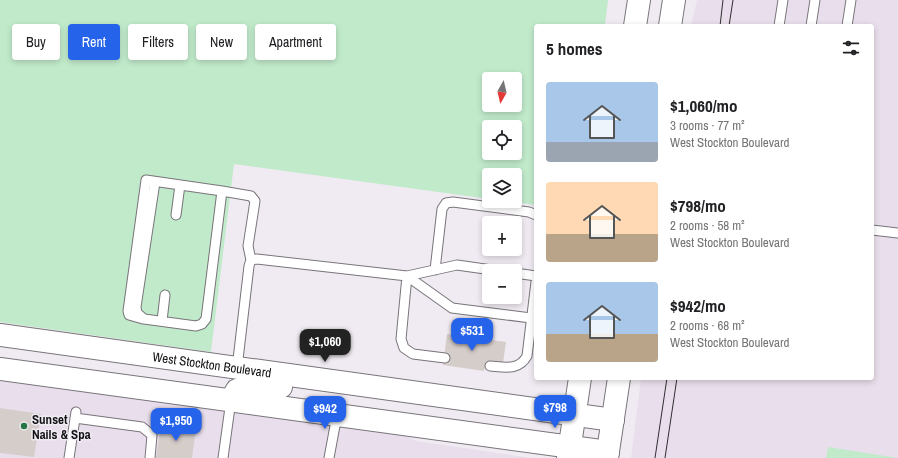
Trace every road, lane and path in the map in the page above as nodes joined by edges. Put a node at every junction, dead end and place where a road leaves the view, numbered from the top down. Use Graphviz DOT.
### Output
graph roads {
  1 [pos="639,0"];
  2 [pos="674,0"];
  3 [pos="783,0"];
  4 [pos="815,0"];
  5 [pos="851,0"];
  6 [pos="635,24"];
  7 [pos="670,24"];
  8 [pos="779,24"];
  9 [pos="811,24"];
  10 [pos="848,24"];
  11 [pos="180,186"];
  12 [pos="222,191"];
  13 [pos="534,214"];
  14 [pos="176,215"];
  15 [pos="874,230"];
  16 [pos="898,233"];
  17 [pos="251,260"];
  18 [pos="482,269"];
  19 [pos="436,270"];
  20 [pos="522,274"];
  21 [pos="406,276"];
  22 [pos="534,276"];
  23 [pos="165,296"];
  24 [pos="534,296"];
  25 [pos="531,318"];
  26 [pos="162,321"];
  27 [pos="0,335"];
  28 [pos="445,358"];
  29 [pos="490,366"];
  30 [pos="237,368"];
  31 [pos="0,369"];
  32 [pos="580,380"];
  33 [pos="619,380"];
  34 [pos="409,392"];
  35 [pos="232,400"];
  36 [pos="337,415"];
  37 [pos="574,416"];
  38 [pos="613,420"];
  39 [pos="569,452"];
  40 [pos="607,455"];
  41 [pos="69,458"];
  42 [pos="150,458"];
  43 [pos="223,458"];
  44 [pos="329,458"];
  1 -- 6 [label="street"];
  2 -- 7 [label="street"];
  3 -- 8 [label="lane"];
  4 -- 9 [label="lane"];
  5 -- 10 [label="lane"];
  11 -- 12 [label="lane"];
  11 -- 14 [label="lane"];
  11 -- 26 [label="lane"];
  12 -- 17 [label="lane"];
  12 -- 26 [label="lane"];
  13 -- 19 [label="lane"];
  15 -- 16 [label="lane"];
  17 -- 21 [label="lane"];
  17 -- 30 [label="lane"];
  18 -- 19 [label="lane"];
  19 -- 21 [label="lane"];
  20 -- 22 [label="lane"];
  21 -- 25 [label="lane"];
  21 -- 28 [label="lane"];
  23 -- 26 [label="lane"];
  24 -- 25 [label="lane"];
  25 -- 29 [label="lane"];
  27 -- 30 [label="street, West Stockton Boulevard"];
  30 -- 34 [label="street, West Stockton Boulevard"];
  31 -- 35 [label="street"];
  32 -- 37 [label="street"];
  33 -- 38 [label="street"];
  34 -- 35 [label="street"];
  34 -- 37 [label="street, West Stockton Boulevard"];
  35 -- 36 [label="street"];
  35 -- 43 [label="lane"];
  36 -- 39 [label="street"];
  36 -- 44 [label="lane"];
  37 -- 38 [label="street, West Stockton Boulevard"];
  37 -- 39 [label="street"];
  38 -- 40 [label="street"];
  39 -- 40 [label="street"];
  41 -- 42 [label="lane"];
}
